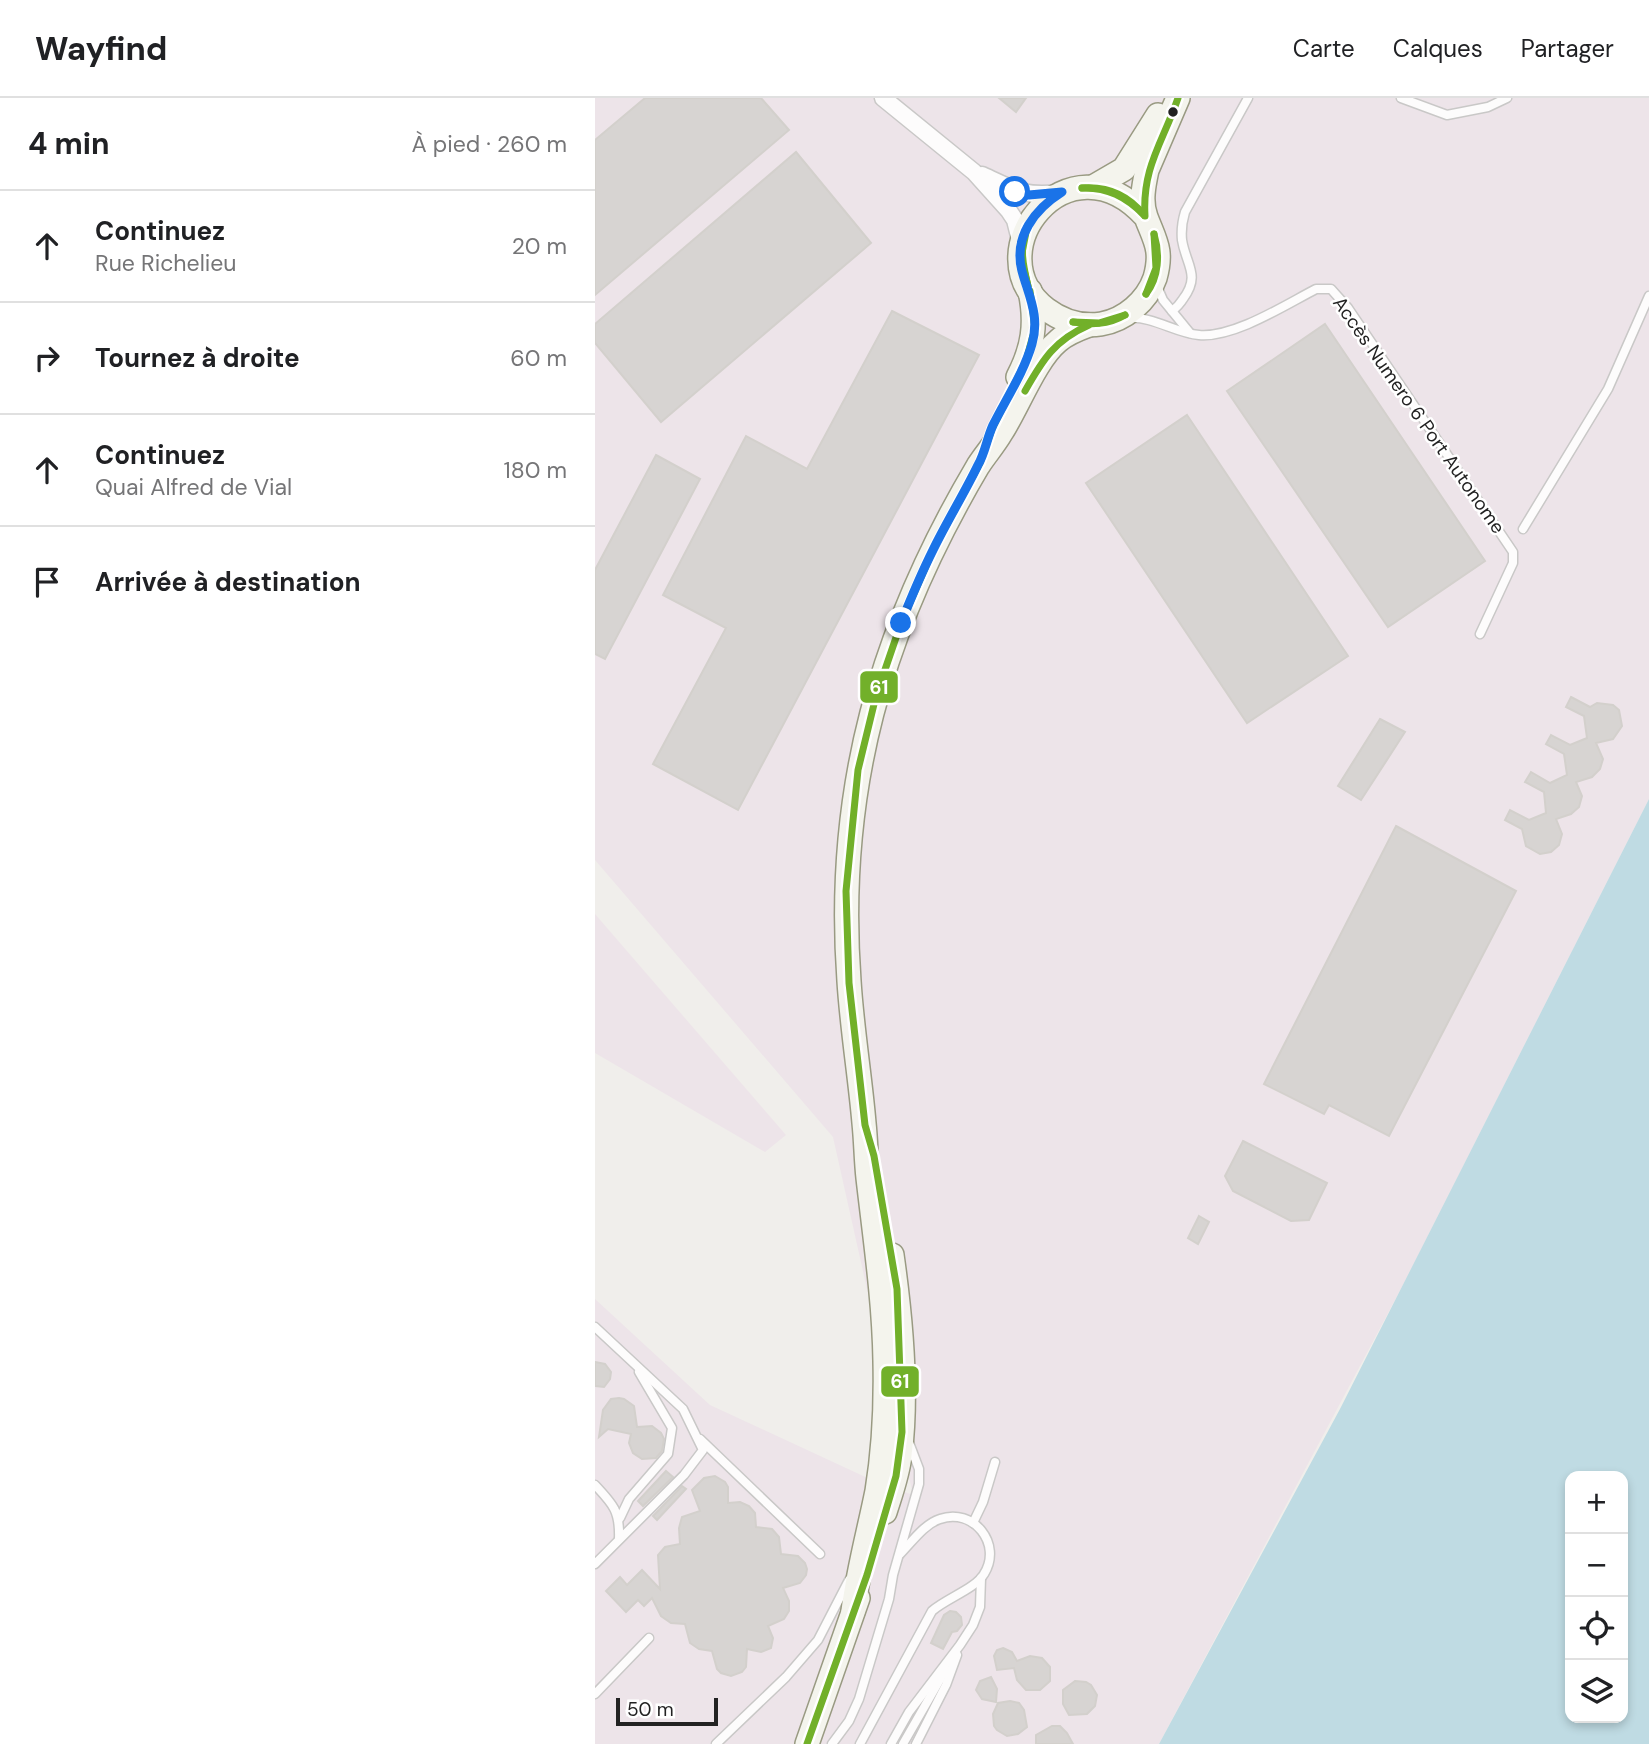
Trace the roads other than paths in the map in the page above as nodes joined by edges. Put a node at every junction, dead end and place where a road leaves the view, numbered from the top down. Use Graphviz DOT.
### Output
graph roads {
  1 [pos="883,98"];
  2 [pos="1170,98"];
  3 [pos="1178,98"];
  4 [pos="1248,98"];
  5 [pos="1401,98"];
  6 [pos="1507,98"];
  7 [pos="974,172"];
  8 [pos="1093,187"];
  9 [pos="1062,192"];
  10 [pos="1145,216"];
  11 [pos="1021,246"];
  12 [pos="1154,280"];
  13 [pos="1030,291"];
  14 [pos="1649,296"];
  15 [pos="1172,311"];
  16 [pos="1116,320"];
  17 [pos="1089,325"];
  18 [pos="1190,333"];
  19 [pos="979,463"];
  20 [pos="1523,529"];
  21 [pos="1479,635"];
  22 [pos="865,1125"];
  23 [pos="595,1327"];
  24 [pos="635,1364"];
  25 [pos="902,1426"];
  26 [pos="695,1434"];
  27 [pos="995,1462"];
  28 [pos="595,1485"];
  29 [pos="620,1518"];
  30 [pos="973,1523"];
  31 [pos="619,1539"];
  32 [pos="863,1552"];
  33 [pos="820,1554"];
  34 [pos="900,1554"];
  35 [pos="595,1564"];
  36 [pos="981,1578"];
  37 [pos="853,1611"];
  38 [pos="649,1638"];
  39 [pos="960,1646"];
  40 [pos="595,1695"];
  41 [pos="716,1744"];
  42 [pos="807,1744"];
  43 [pos="832,1744"];
  44 [pos="860,1744"];
  45 [pos="891,1744"];
  46 [pos="903,1744"];
  47 [pos="916,1744"];
  1 -- 7 [label="street"];
  2 -- 8 [label="main road"];
  3 -- 10 [label="main road"];
  4 -- 15 [label="lane"];
  5 -- 6 [label="lane"];
  7 -- 9 [label="street"];
  7 -- 11 [label="street"];
  8 -- 9 [label="main road"];
  8 -- 10 [label="main road"];
  9 -- 11 [label="main road"];
  10 -- 12 [label="main road"];
  11 -- 13 [label="main road"];
  12 -- 15 [label="lane"];
  12 -- 16 [label="main road"];
  13 -- 17 [label="main road"];
  13 -- 19 [label="main road"];
  14 -- 20 [label="lane"];
  15 -- 18 [label="lane"];
  16 -- 17 [label="main road"];
  16 -- 18 [label="lane, Accès Numero 6 Port Autonome"];
  17 -- 19 [label="main road"];
  18 -- 21 [label="lane, Accès Numero 6 Port Autonome"];
  19 -- 22 [label="main road"];
  22 -- 25 [label="main road"];
  22 -- 32 [label="main road"];
  23 -- 24 [label="lane"];
  24 -- 26 [label="lane"];
  24 -- 29 [label="lane"];
  25 -- 34 [label="lane"];
  25 -- 37 [label="main road"];
  26 -- 31 [label="lane"];
  26 -- 33 [label="lane"];
  27 -- 30 [label="lane"];
  28 -- 29 [label="lane"];
  29 -- 31 [label="lane"];
  30 -- 34 [label="lane"];
  30 -- 36 [label="lane"];
  31 -- 35 [label="lane"];
  32 -- 37 [label="main road"];
  32 -- 41 [label="lane"];
  34 -- 43 [label="lane"];
  36 -- 39 [label="lane"];
  36 -- 44 [label="lane"];
  37 -- 42 [label="main road"];
  38 -- 40 [label="lane"];
  39 -- 45 [label="lane"];
  39 -- 46 [label="lane"];
  39 -- 47 [label="lane"];
}
